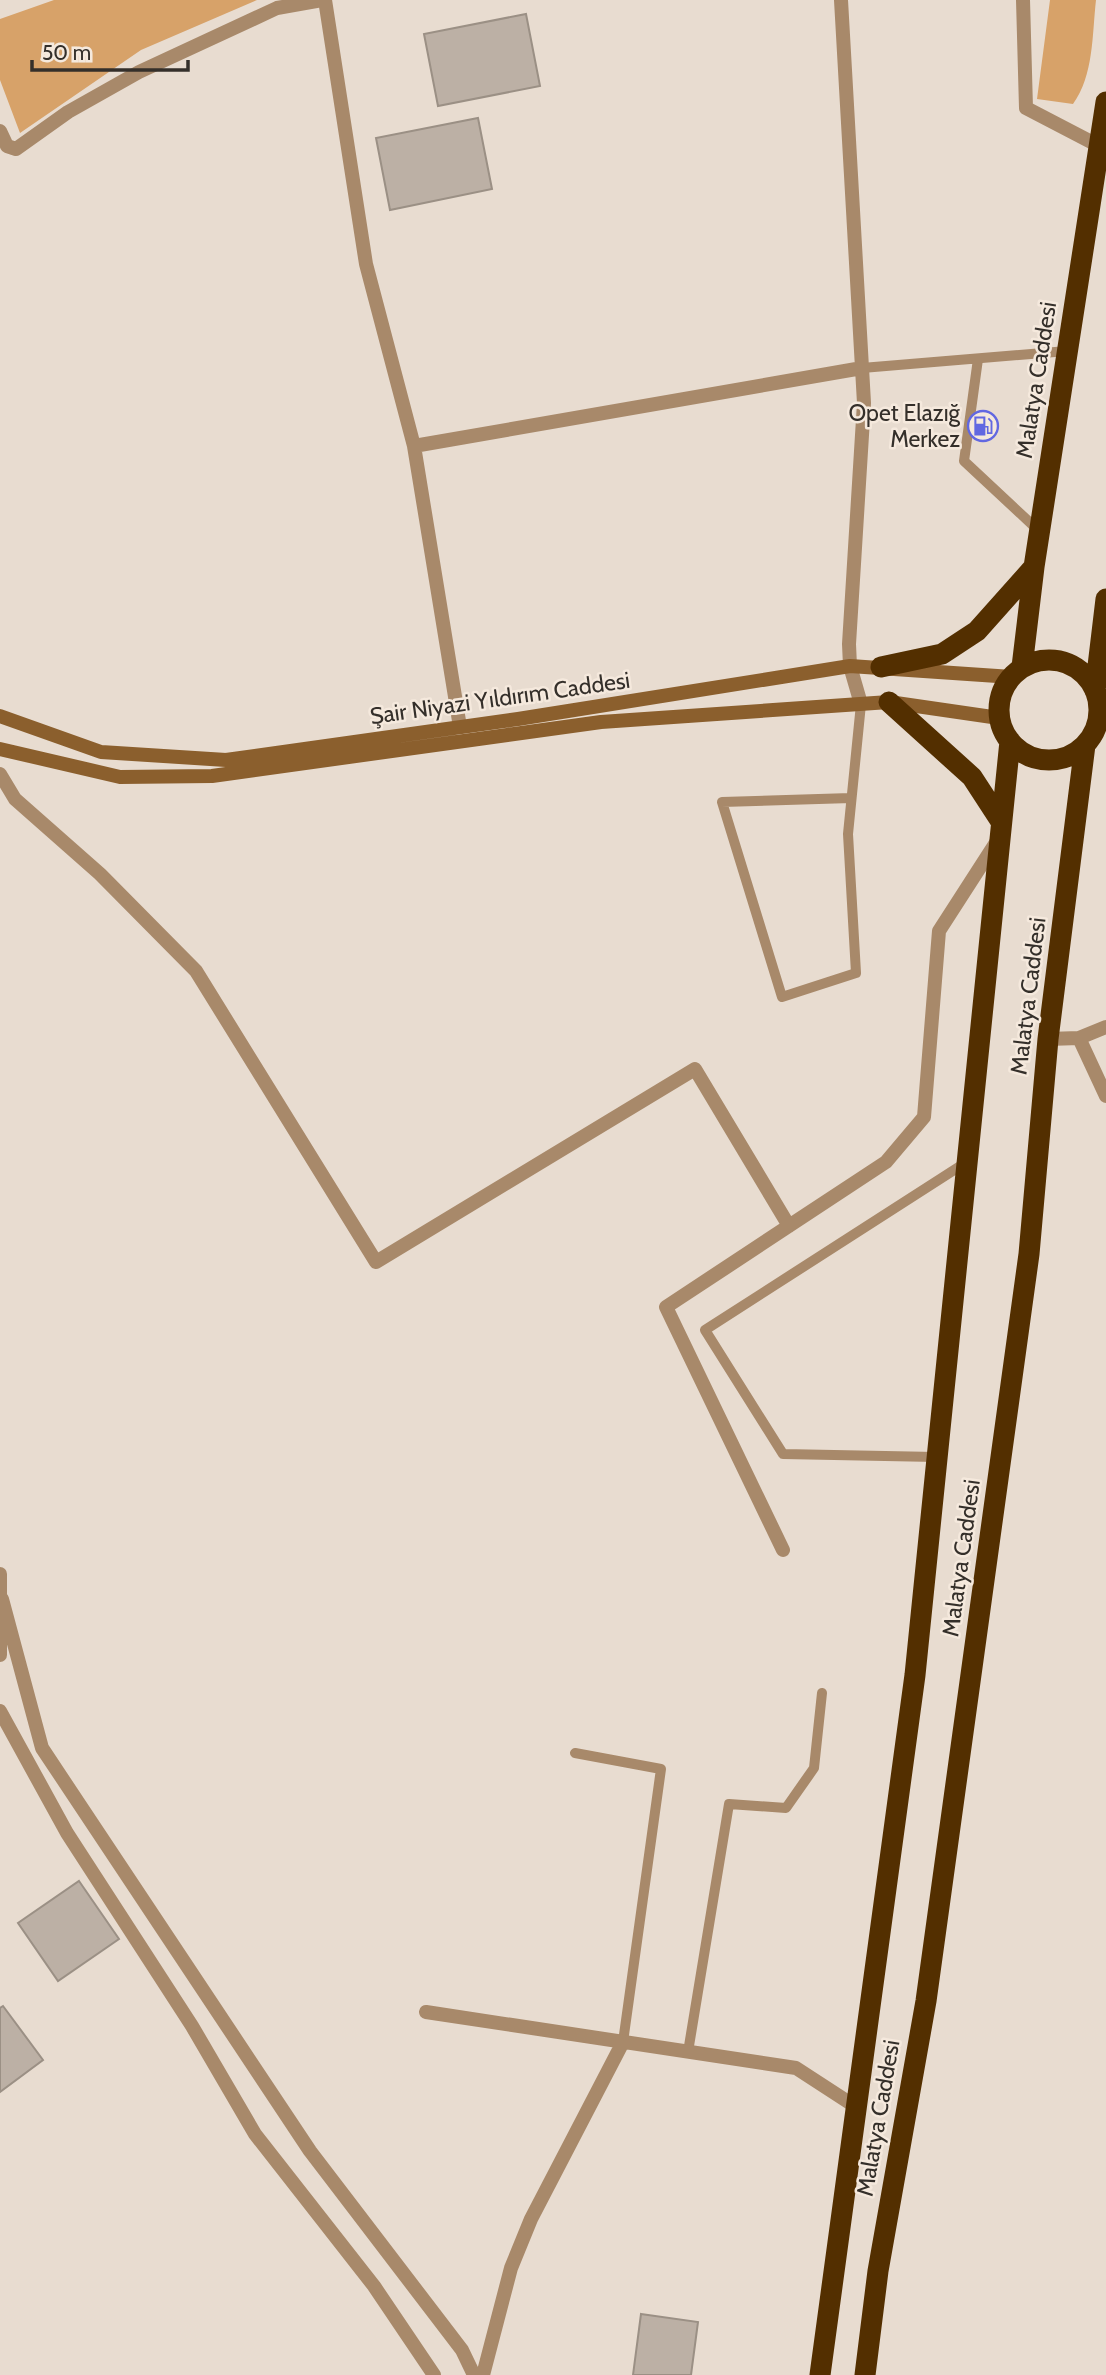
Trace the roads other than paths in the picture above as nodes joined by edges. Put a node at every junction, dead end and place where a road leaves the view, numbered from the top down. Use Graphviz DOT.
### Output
graph roads {
  1 [pos="324,0"];
  2 [pos="841,0"];
  3 [pos="1023,0"];
  4 [pos="1106,102"];
  5 [pos="0,131"];
  6 [pos="1100,146"];
  7 [pos="1068,351"];
  8 [pos="978,359"];
  9 [pos="862,368"];
  10 [pos="414,446"];
  11 [pos="1040,531"];
  12 [pos="1034,567"];
  13 [pos="1106,599"];
  14 [pos="850,666"];
  15 [pos="881,667"];
  16 [pos="1017,672"];
  17 [pos="1095,691"];
  18 [pos="889,702"];
  19 [pos="861,704"];
  20 [pos="0,716"];
  21 [pos="999,718"];
  22 [pos="1102,719"];
  23 [pos="460,727"];
  24 [pos="1010,741"];
  25 [pos="1085,744"];
  26 [pos="0,749"];
  27 [pos="0,774"];
  28 [pos="851,799"];
  29 [pos="999,830"];
  30 [pos="1106,1027"];
  31 [pos="1079,1038"];
  32 [pos="1048,1040"];
  33 [pos="1106,1096"];
  34 [pos="966,1163"];
  35 [pos="789,1226"];
  36 [pos="936,1457"];
  37 [pos="783,1550"];
  38 [pos="0,1574"];
  39 [pos="2,1599"];
  40 [pos="0,1655"];
  41 [pos="822,1693"];
  42 [pos="0,1711"];
  43 [pos="575,1754"];
  44 [pos="426,2012"];
  45 [pos="623,2042"];
  46 [pos="688,2052"];
  47 [pos="856,2107"];
  48 [pos="435,2375"];
  49 [pos="474,2375"];
  50 [pos="483,2375"];
  51 [pos="820,2375"];
  52 [pos="865,2375"];
  1 -- 5 [label="street"];
  1 -- 10 [label="street"];
  2 -- 9 [label="street"];
  3 -- 6 [label="street"];
  4 -- 6 [label="highway, Malatya Caddesi"];
  6 -- 7 [label="highway, Malatya Caddesi"];
  7 -- 8 [label="lane"];
  7 -- 11 [label="highway, Malatya Caddesi"];
  8 -- 9 [label="lane"];
  8 -- 11 [label="lane"];
  9 -- 10 [label="street"];
  9 -- 14 [label="street"];
  10 -- 23 [label="street"];
  11 -- 12 [label="highway, Malatya Caddesi"];
  12 -- 15 [label="highway"];
  12 -- 16 [label="highway, Malatya Caddesi"];
  13 -- 17 [label="highway"];
  14 -- 15 [label="street, Şair Niyazi Yıldırım Caddesi"];
  14 -- 19 [label="street"];
  14 -- 23 [label="street, Şair Niyazi Yıldırım Caddesi"];
  15 -- 16 [label="street, Şair Niyazi Yıldırım Caddesi"];
  16 -- 17 [label="highway"];
  16 -- 21 [label="highway"];
  17 -- 22 [label="highway"];
  18 -- 19 [label="street"];
  18 -- 21 [label="street"];
  18 -- 29 [label="highway"];
  19 -- 26 [label="street"];
  19 -- 28 [label="lane"];
  20 -- 23 [label="street, Şair Niyazi Yıldırım Caddesi"];
  21 -- 24 [label="highway"];
  22 -- 25 [label="highway"];
  24 -- 25 [label="highway"];
  24 -- 29 [label="highway, Malatya Caddesi"];
  25 -- 32 [label="highway, Malatya Caddesi"];
  27 -- 35 [label="street"];
  28 -- 28 [label="lane"];
  29 -- 34 [label="highway, Malatya Caddesi"];
  29 -- 35 [label="street"];
  30 -- 31 [label="street"];
  31 -- 32 [label="street"];
  31 -- 33 [label="street"];
  32 -- 52 [label="highway, Malatya Caddesi"];
  34 -- 36 [label="highway, Malatya Caddesi"];
  34 -- 36 [label="lane"];
  35 -- 37 [label="street"];
  36 -- 47 [label="highway, Malatya Caddesi"];
  38 -- 39 [label="street"];
  39 -- 40 [label="street"];
  39 -- 49 [label="street"];
  41 -- 46 [label="lane"];
  42 -- 48 [label="street"];
  43 -- 45 [label="lane"];
  44 -- 45 [label="street"];
  45 -- 46 [label="street"];
  45 -- 50 [label="street"];
  46 -- 47 [label="street"];
  47 -- 51 [label="highway, Malatya Caddesi"];
}
